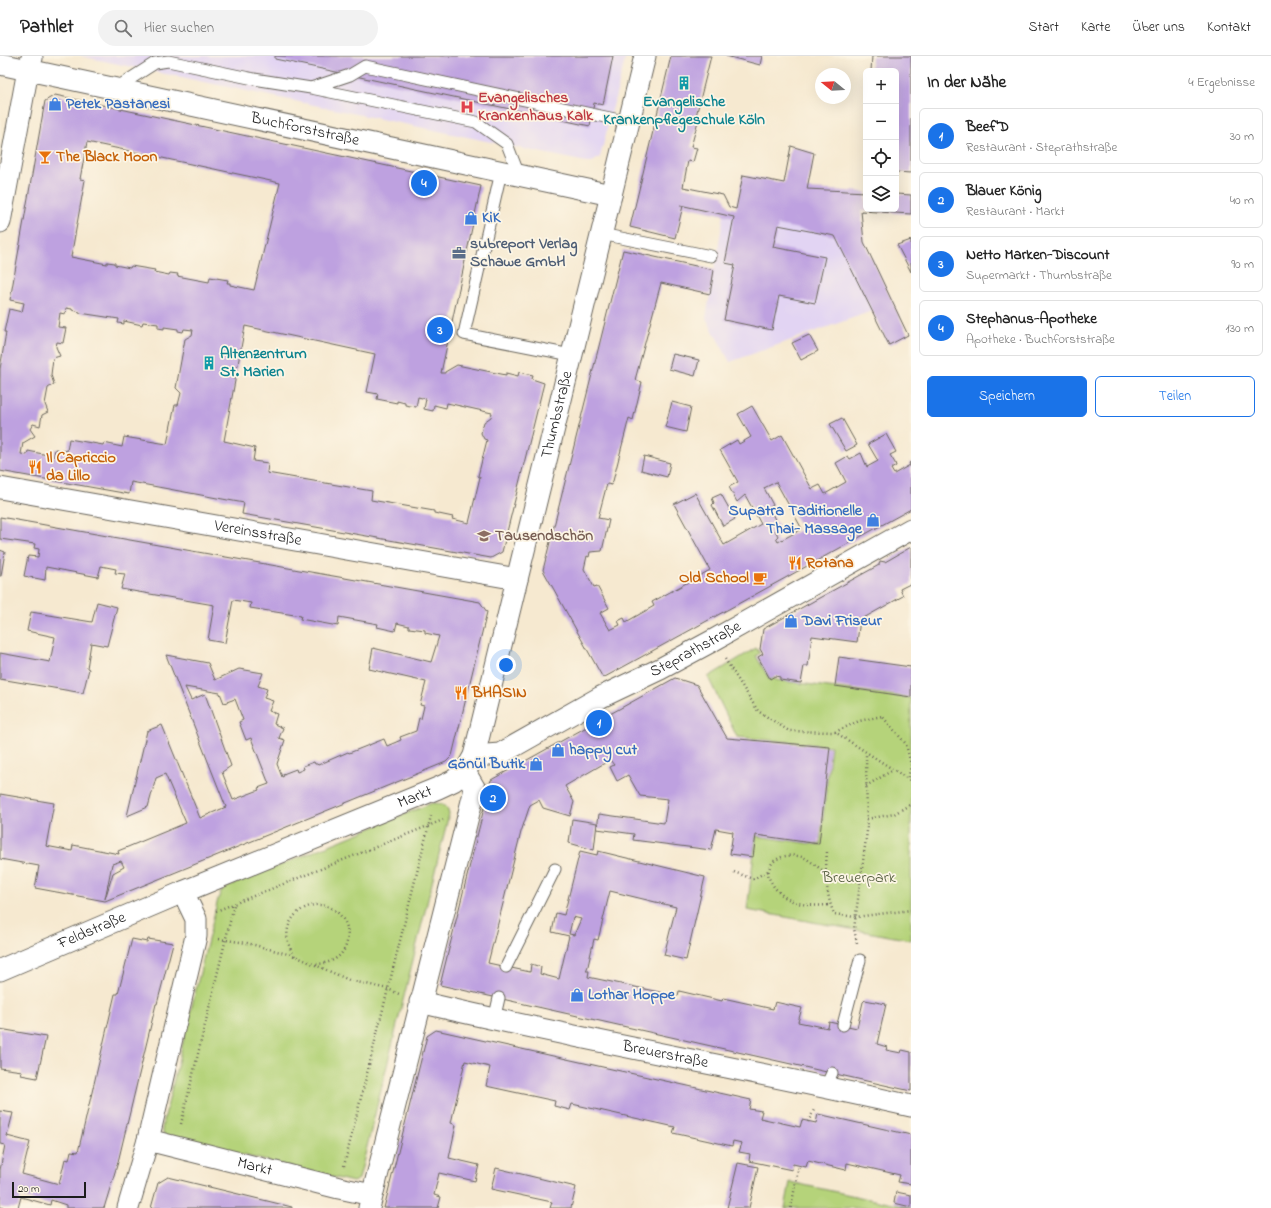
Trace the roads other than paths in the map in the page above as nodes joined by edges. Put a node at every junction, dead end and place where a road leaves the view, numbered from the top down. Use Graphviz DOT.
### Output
graph roads {
  1 [pos="645,56"];
  2 [pos="30,63"];
  3 [pos="0,64"];
  4 [pos="311,88"];
  5 [pos="116,89"];
  6 [pos="629,122"];
  7 [pos="510,173"];
  8 [pos="611,195"];
  9 [pos="0,220"];
  10 [pos="601,234"];
  11 [pos="711,256"];
  12 [pos="571,355"];
  13 [pos="0,488"];
  14 [pos="911,529"];
  15 [pos="517,579"];
  16 [pos="470,764"];
  17 [pos="555,869"];
  18 [pos="183,892"];
  19 [pos="860,960"];
  20 [pos="506,967"];
  21 [pos="0,970"];
  22 [pos="499,998"];
  23 [pos="420,1002"];
  24 [pos="494,1020"];
  25 [pos="843,1025"];
  26 [pos="911,1106"];
  27 [pos="148,1140"];
  28 [pos="370,1201"];
  29 [pos="128,1208"];
  1 -- 6 [label="street, Thumbstraße"];
  2 -- 3 [label="street, Buchforststraße"];
  2 -- 5 [label="street, Buchforststraße"];
  2 -- 9 [label="street"];
  4 -- 5 [label="lane"];
  4 -- 6 [label="lane"];
  4 -- 7 [label="lane"];
  5 -- 7 [label="street, Buchforststraße"];
  6 -- 8 [label="street, Thumbstraße"];
  7 -- 8 [label="street, Buchforststraße"];
  7 -- 12 [label="lane"];
  8 -- 10 [label="street, Thumbstraße"];
  10 -- 11 [label="lane"];
  10 -- 12 [label="street, Thumbstraße"];
  12 -- 15 [label="street, Thumbstraße"];
  13 -- 15 [label="street, Vereinsstraße"];
  14 -- 16 [label="street, Steprathstraße"];
  15 -- 16 [label="street, Thumbstraße"];
  16 -- 18 [label="street, Markt"];
  16 -- 23 [label="street, Markt"];
  17 -- 20 [label="lane"];
  18 -- 21 [label="street, Feldstraße"];
  18 -- 27 [label="street"];
  19 -- 25 [label="lane"];
  22 -- 24 [label="lane"];
  23 -- 24 [label="street, Breuerstraße"];
  23 -- 28 [label="street, Markt"];
  24 -- 26 [label="street, Breuerstraße"];
  27 -- 28 [label="street, Markt"];
  27 -- 29 [label="street"];
}
